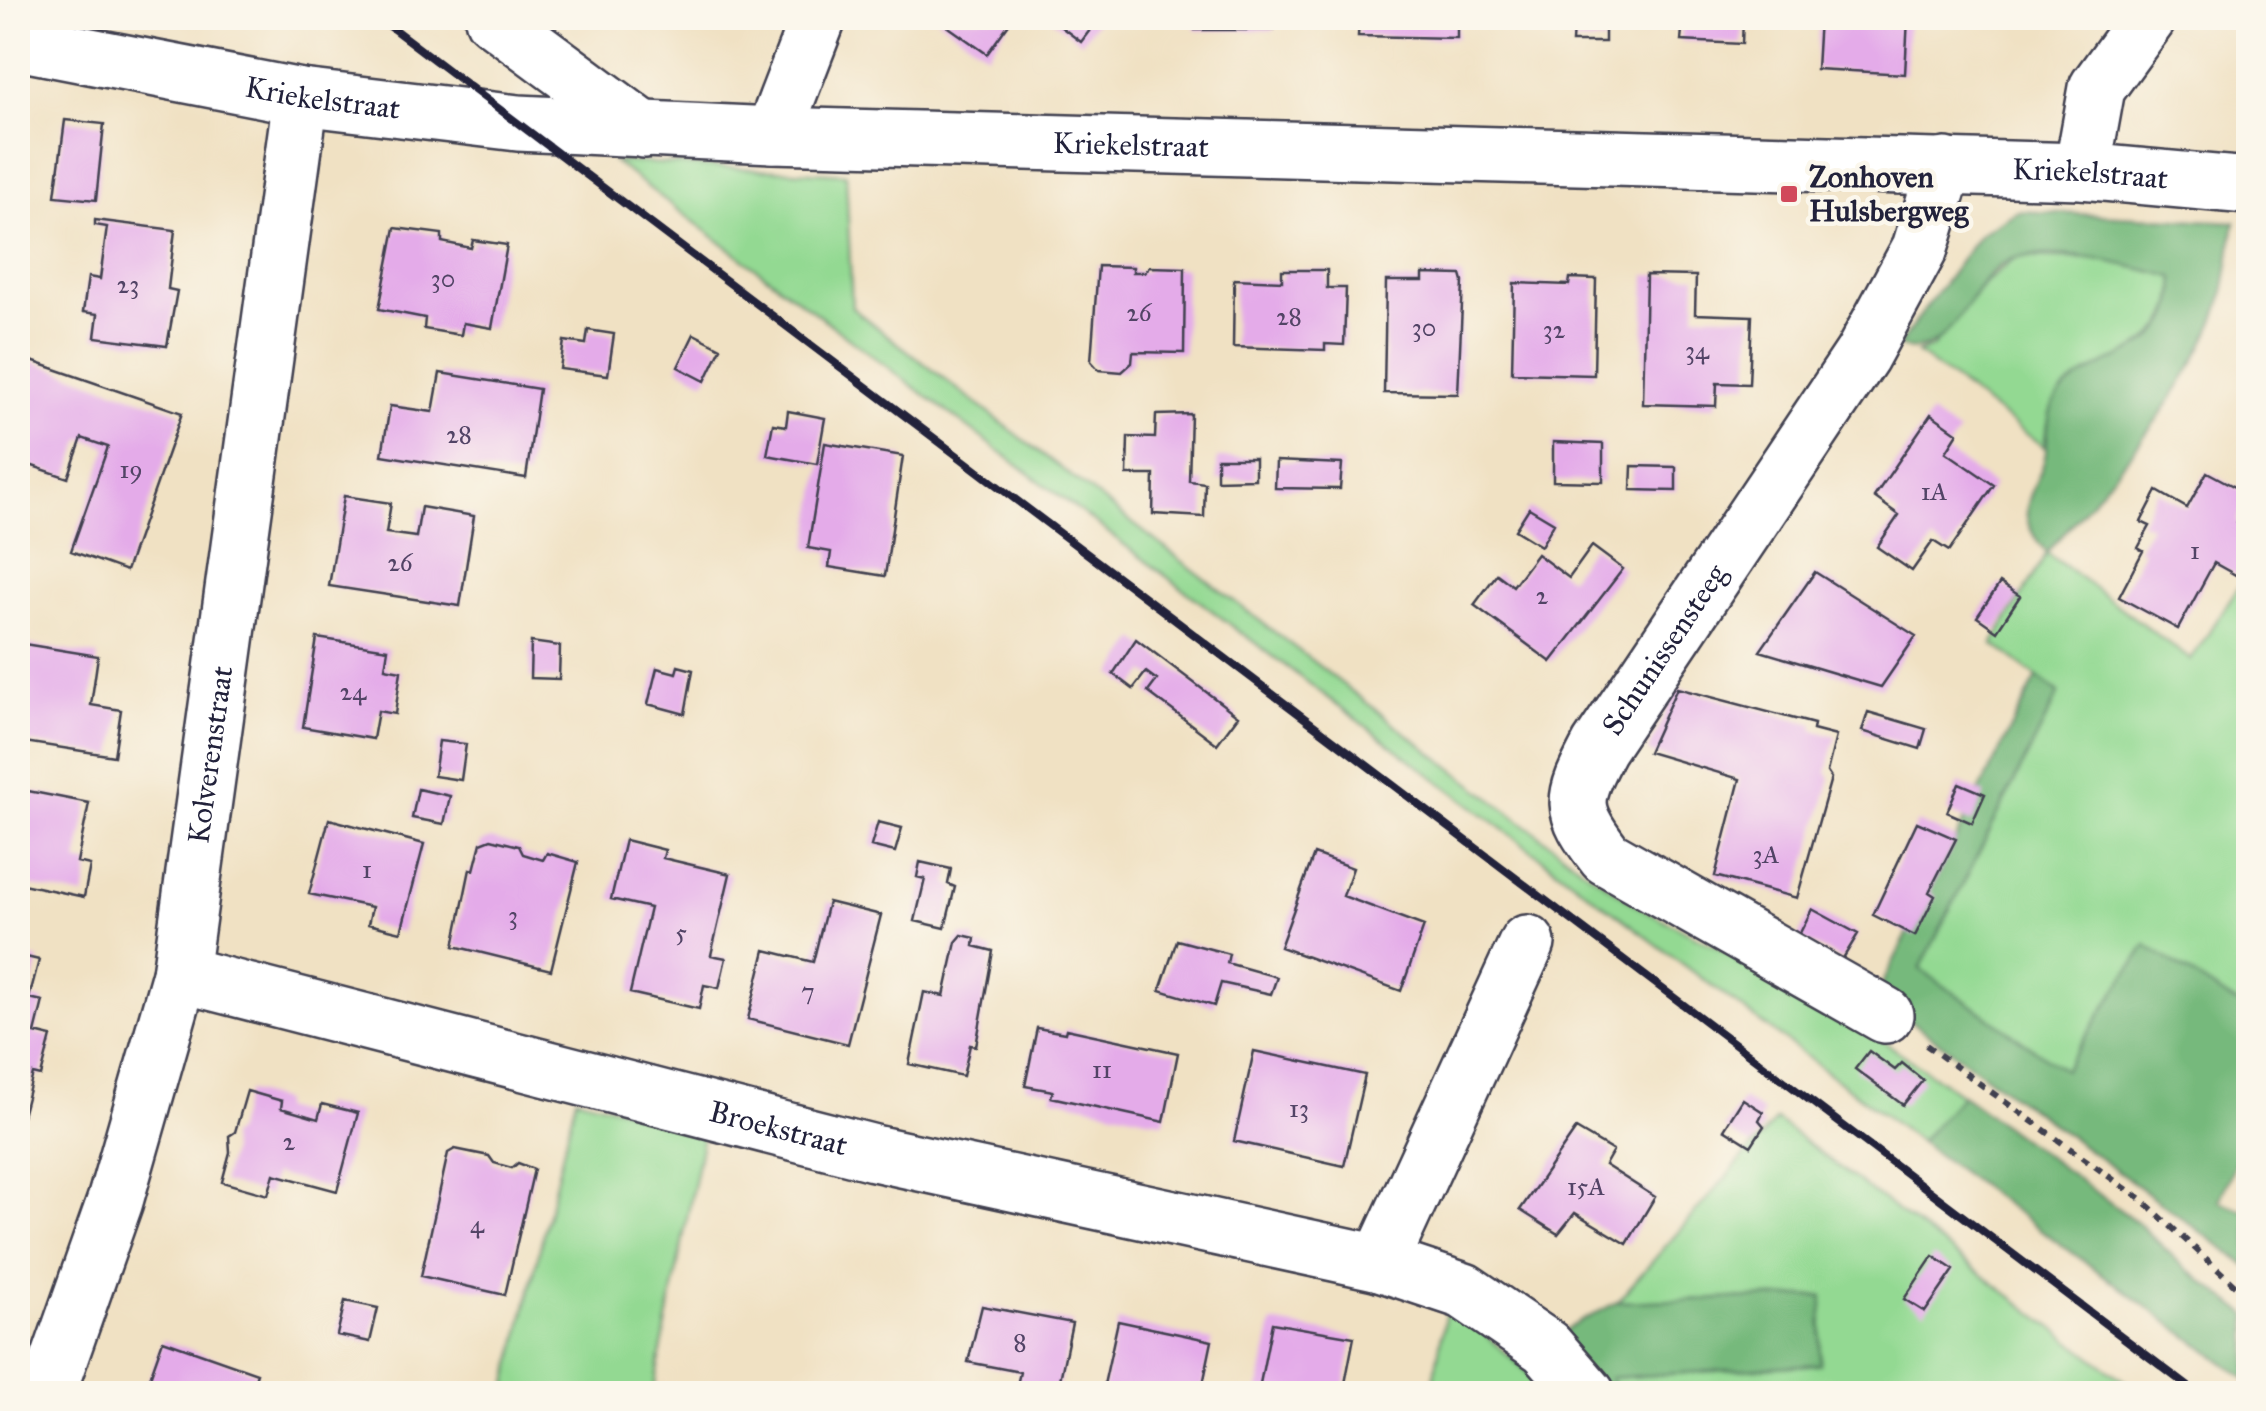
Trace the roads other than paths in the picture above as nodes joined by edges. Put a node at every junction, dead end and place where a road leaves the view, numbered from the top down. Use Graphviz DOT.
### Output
graph roads {
  1 [pos="493,18"];
  2 [pos="818,18"];
  3 [pos="2148,18"];
  4 [pos="18,42"];
  5 [pos="300,97"];
  6 [pos="644,130"];
  7 [pos="774,134"];
  8 [pos="1946,166"];
  9 [pos="2082,170"];
  10 [pos="2248,186"];
  11 [pos="1528,943"];
  12 [pos="180,974"];
  13 [pos="1885,1015"];
  14 [pos="1380,1263"];
  15 [pos="48,1394"];
  16 [pos="1587,1394"];
  1 -- 6 [label="street"];
  2 -- 7 [label="street"];
  3 -- 9 [label="street"];
  4 -- 5 [label="street, Kriekelstraat"];
  5 -- 6 [label="street, Kriekelstraat"];
  5 -- 12 [label="street, Kolverenstraat"];
  6 -- 7 [label="street, Kriekelstraat"];
  7 -- 8 [label="street, Kriekelstraat"];
  8 -- 9 [label="street, Kriekelstraat"];
  8 -- 13 [label="street, Schunissensteeg"];
  9 -- 10 [label="street, Kriekelstraat"];
  11 -- 14 [label="street"];
  12 -- 14 [label="street, Broekstraat"];
  12 -- 15 [label="street, Kolverenstraat"];
  14 -- 16 [label="street, Broekstraat"];
}
